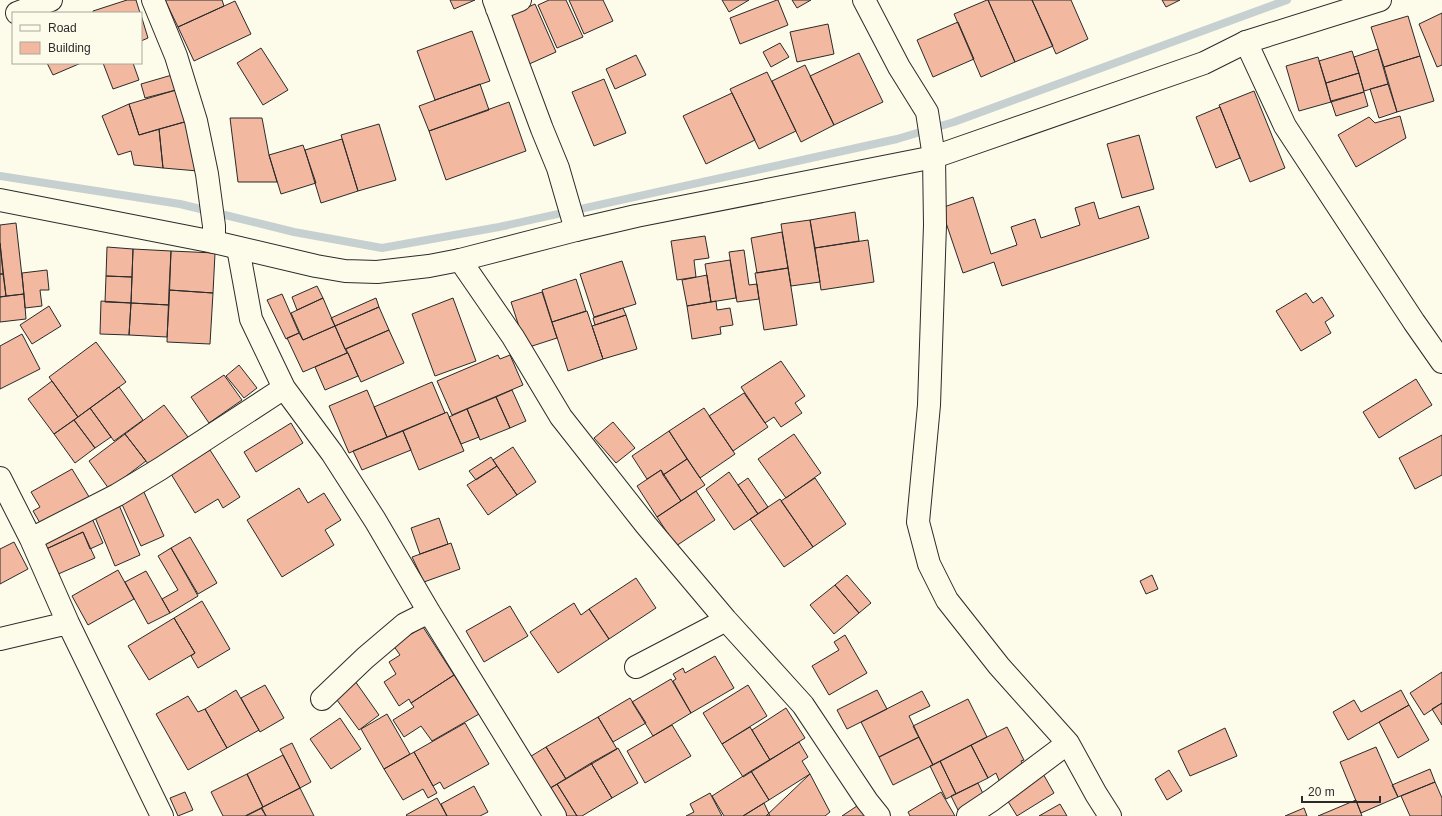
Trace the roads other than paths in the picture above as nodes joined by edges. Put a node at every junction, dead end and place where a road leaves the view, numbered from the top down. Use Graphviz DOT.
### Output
graph roads {
  1 [pos="51,0"];
  2 [pos="153,0"];
  3 [pos="520,0"];
  4 [pos="864,0"];
  5 [pos="1380,0"];
  6 [pos="496,5"];
  7 [pos="20,12"];
  8 [pos="1246,42"];
  9 [pos="933,148"];
  10 [pos="0,200"];
  11 [pos="575,224"];
  12 [pos="214,234"];
  13 [pos="238,248"];
  14 [pos="460,260"];
  15 [pos="1442,362"];
  16 [pos="284,388"];
  17 [pos="0,478"];
  18 [pos="31,539"];
  19 [pos="429,612"];
  20 [pos="726,620"];
  21 [pos="68,623"];
  22 [pos="0,639"];
  23 [pos="636,667"];
  24 [pos="322,699"];
  25 [pos="1068,743"];
  26 [pos="162,816"];
  27 [pos="555,816"];
  28 [pos="879,816"];
  29 [pos="968,816"];
  30 [pos="1110,816"];
  1 -- 7 [label="street"];
  2 -- 12 [label="street"];
  3 -- 6 [label="street"];
  4 -- 9 [label="street"];
  5 -- 8 [label="street"];
  6 -- 11 [label="street"];
  8 -- 9 [label="street"];
  8 -- 15 [label="street"];
  9 -- 11 [label="street"];
  9 -- 25 [label="street"];
  10 -- 12 [label="street"];
  11 -- 14 [label="street"];
  12 -- 13 [label="street"];
  13 -- 14 [label="street"];
  13 -- 16 [label="street"];
  14 -- 20 [label="street"];
  16 -- 18 [label="street"];
  16 -- 19 [label="street"];
  17 -- 18 [label="street"];
  18 -- 21 [label="street"];
  19 -- 24 [label="street"];
  19 -- 27 [label="street"];
  20 -- 23 [label="street"];
  20 -- 28 [label="street"];
  21 -- 22 [label="street"];
  21 -- 26 [label="street"];
  25 -- 29 [label="street"];
  25 -- 30 [label="street"];
}
